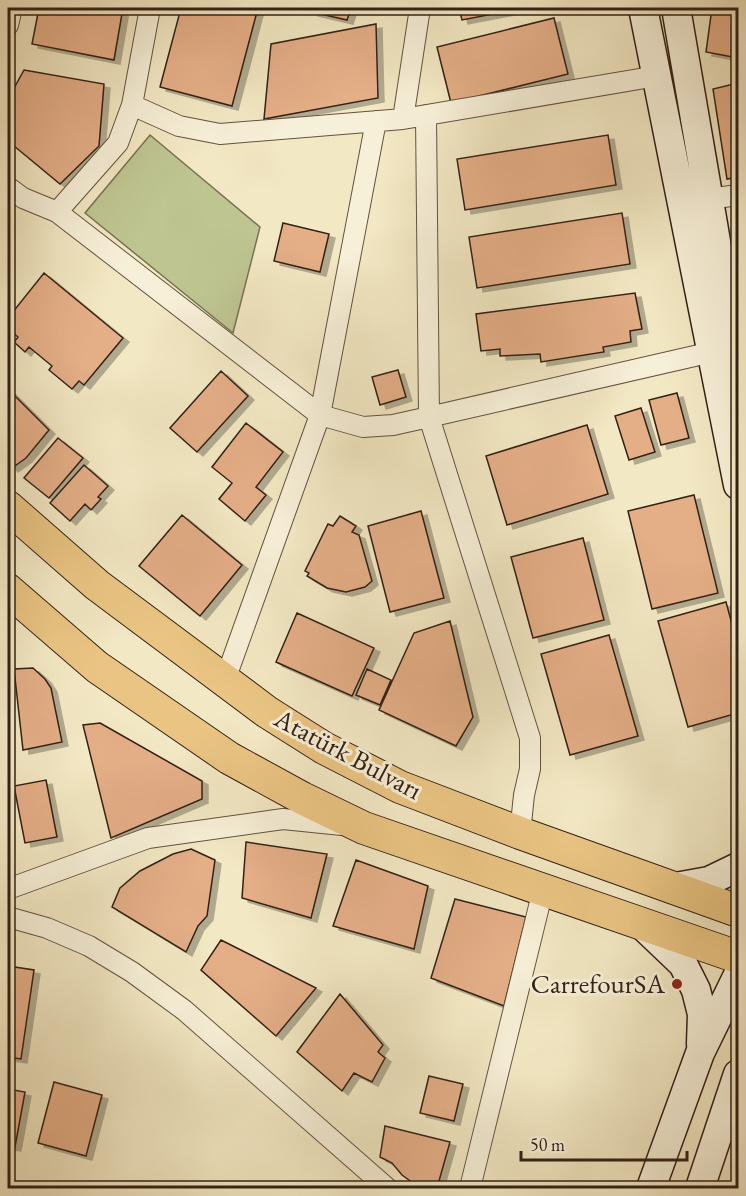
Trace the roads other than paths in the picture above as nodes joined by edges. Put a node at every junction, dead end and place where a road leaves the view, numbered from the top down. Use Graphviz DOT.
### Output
graph roads {
  1 [pos="12,8"];
  2 [pos="150,8"];
  3 [pos="420,8"];
  4 [pos="643,8"];
  5 [pos="676,8"];
  6 [pos="8,25"];
  7 [pos="657,76"];
  8 [pos="132,105"];
  9 [pos="426,115"];
  10 [pos="403,119"];
  11 [pos="376,121"];
  12 [pos="8,187"];
  13 [pos="738,195"];
  14 [pos="708,199"];
  15 [pos="57,212"];
  16 [pos="712,352"];
  17 [pos="738,370"];
  18 [pos="320,415"];
  19 [pos="429,417"];
  20 [pos="738,485"];
  21 [pos="8,507"];
  22 [pos="8,590"];
  23 [pos="225,680"];
  24 [pos="364,828"];
  25 [pos="520,833"];
  26 [pos="738,867"];
  27 [pos="670,888"];
  28 [pos="8,889"];
  29 [pos="543,890"];
  30 [pos="738,911"];
  31 [pos="8,917"];
  32 [pos="639,923"];
  33 [pos="738,957"];
  34 [pos="738,975"];
  35 [pos="700,1053"];
  36 [pos="738,1074"];
  37 [pos="387,1188"];
  38 [pos="470,1188"];
  39 [pos="651,1188"];
  40 [pos="700,1188"];
  1 -- 6 [label="street"];
  2 -- 8 [label="street"];
  3 -- 10 [label="street"];
  4 -- 7 [label="main road"];
  5 -- 14 [label="main road"];
  7 -- 9 [label="street"];
  7 -- 16 [label="main road"];
  8 -- 11 [label="street"];
  8 -- 15 [label="street"];
  9 -- 10 [label="street"];
  9 -- 19 [label="street"];
  10 -- 11 [label="street"];
  11 -- 18 [label="street"];
  12 -- 15 [label="street"];
  13 -- 14 [label="street"];
  14 -- 17 [label="main road"];
  15 -- 18 [label="street"];
  16 -- 19 [label="street"];
  16 -- 20 [label="main road"];
  18 -- 19 [label="street"];
  18 -- 23 [label="street"];
  19 -- 25 [label="street"];
  21 -- 23 [label="main road, Atatürk Bulvarı"];
  22 -- 24 [label="main road, Atatürk Bulvarı"];
  23 -- 25 [label="main road, Atatürk Bulvarı"];
  24 -- 28 [label="street"];
  24 -- 29 [label="main road, Atatürk Bulvarı"];
  25 -- 27 [label="main road, Atatürk Bulvarı"];
  26 -- 27 [label="main road"];
  27 -- 30 [label="main road, Atatürk Bulvarı"];
  29 -- 32 [label="main road, Atatürk Bulvarı"];
  29 -- 38 [label="street"];
  31 -- 37 [label="street"];
  32 -- 33 [label="main road, Atatürk Bulvarı"];
  32 -- 35 [label="main road"];
  34 -- 35 [label="main road"];
  35 -- 39 [label="main road"];
  36 -- 40 [label="main road"];
}
